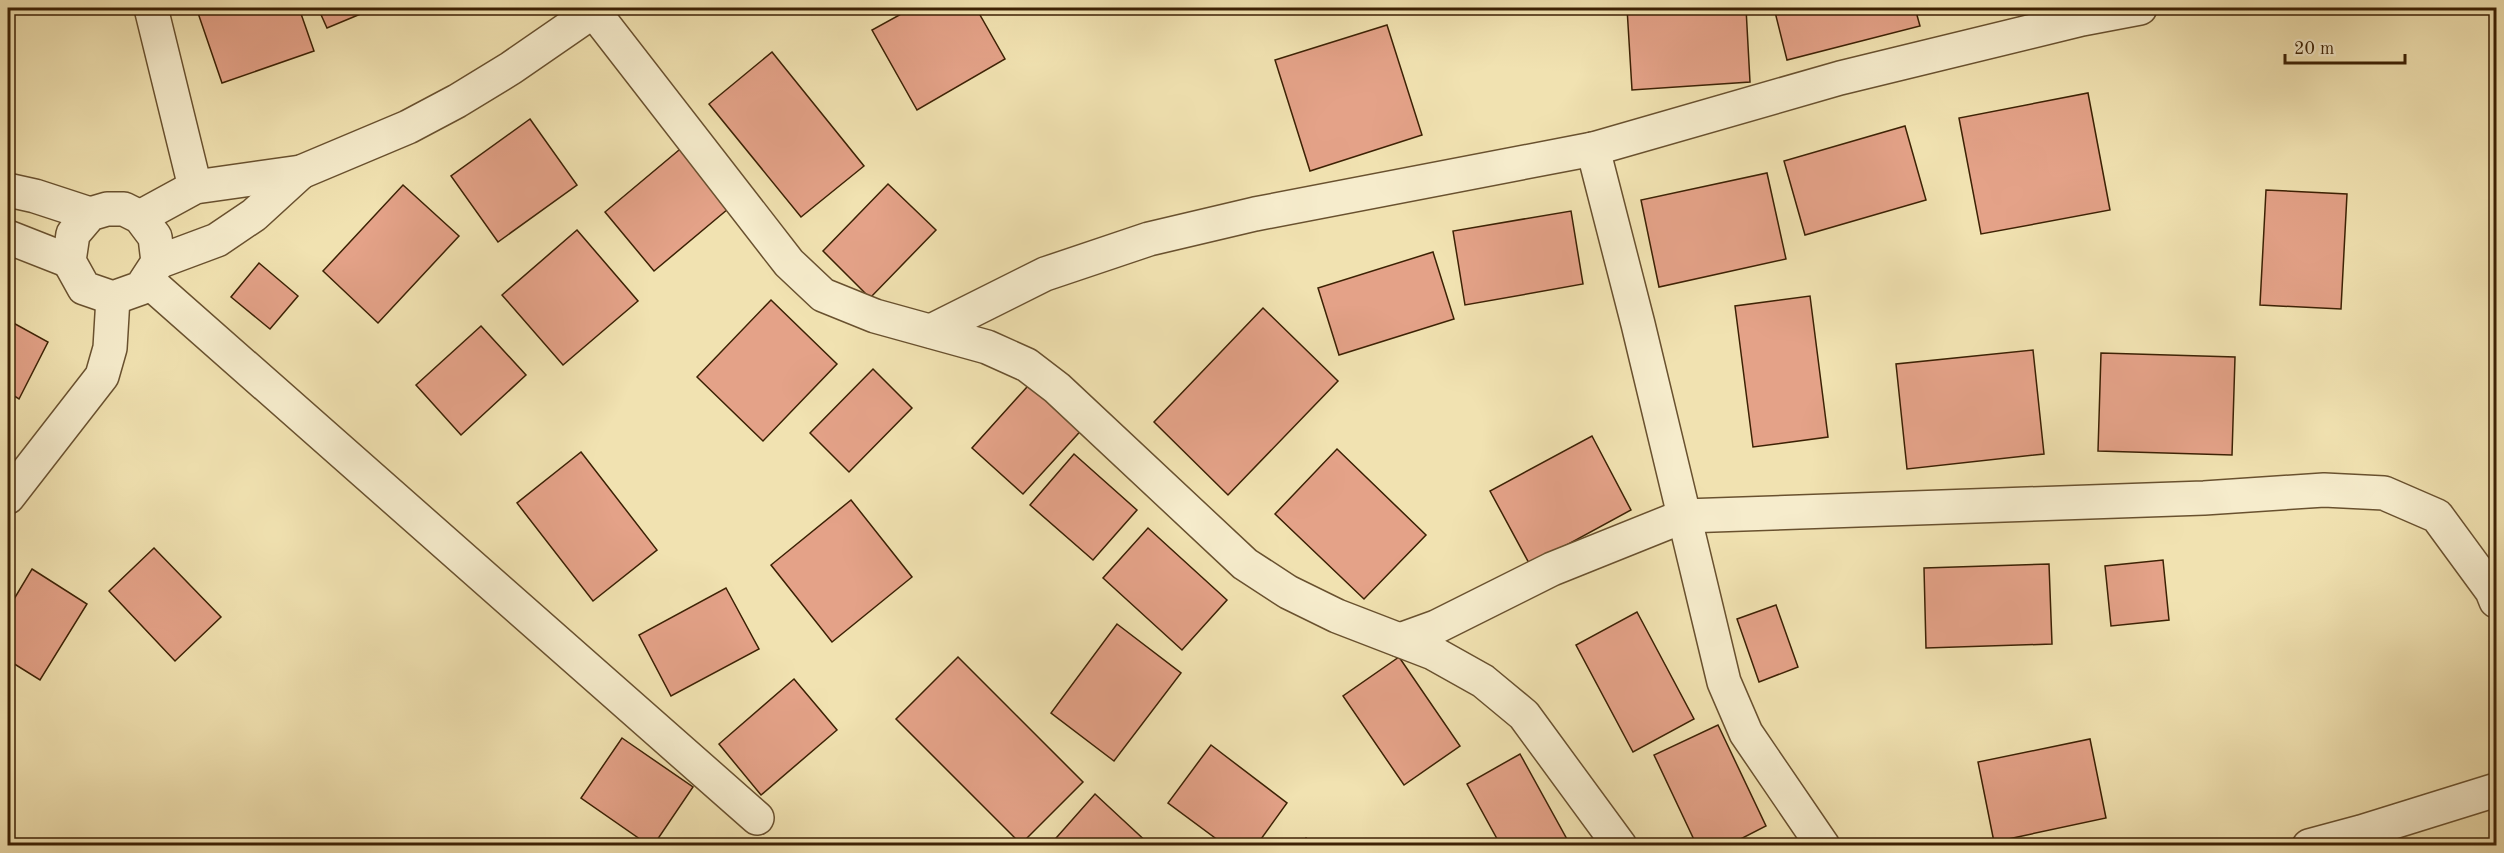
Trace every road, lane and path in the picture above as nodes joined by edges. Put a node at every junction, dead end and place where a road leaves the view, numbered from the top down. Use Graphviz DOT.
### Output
graph roads {
  1 [pos="151,8"];
  2 [pos="2140,8"];
  3 [pos="594,9"];
  4 [pos="1593,149"];
  5 [pos="301,172"];
  6 [pos="195,187"];
  7 [pos="8,190"];
  8 [pos="90,214"];
  9 [pos="140,217"];
  10 [pos="8,237"];
  11 [pos="69,261"];
  12 [pos="152,271"];
  13 [pos="113,298"];
  14 [pos="931,331"];
  15 [pos="8,497"];
  16 [pos="1684,516"];
  17 [pos="2496,601"];
  18 [pos="1400,640"];
  19 [pos="2496,790"];
  20 [pos="757,818"];
  21 [pos="1620,846"];
  22 [pos="1823,846"];
  23 [pos="2309,846"];
  1 -- 6 [label="street"];
  2 -- 4 [label="street"];
  3 -- 5 [label="street"];
  3 -- 14 [label="street"];
  4 -- 14 [label="street"];
  4 -- 16 [label="street"];
  5 -- 6 [label="street"];
  5 -- 12 [label="street"];
  6 -- 9 [label="street"];
  7 -- 8 [label="street"];
  8 -- 9 [label="street"];
  8 -- 11 [label="street"];
  9 -- 12 [label="street"];
  10 -- 11 [label="street"];
  11 -- 13 [label="street"];
  12 -- 13 [label="street"];
  12 -- 20 [label="street"];
  13 -- 15 [label="street"];
  14 -- 18 [label="street"];
  16 -- 17 [label="street"];
  16 -- 18 [label="street"];
  16 -- 22 [label="street"];
  18 -- 21 [label="street"];
  19 -- 23 [label="street"];
}
